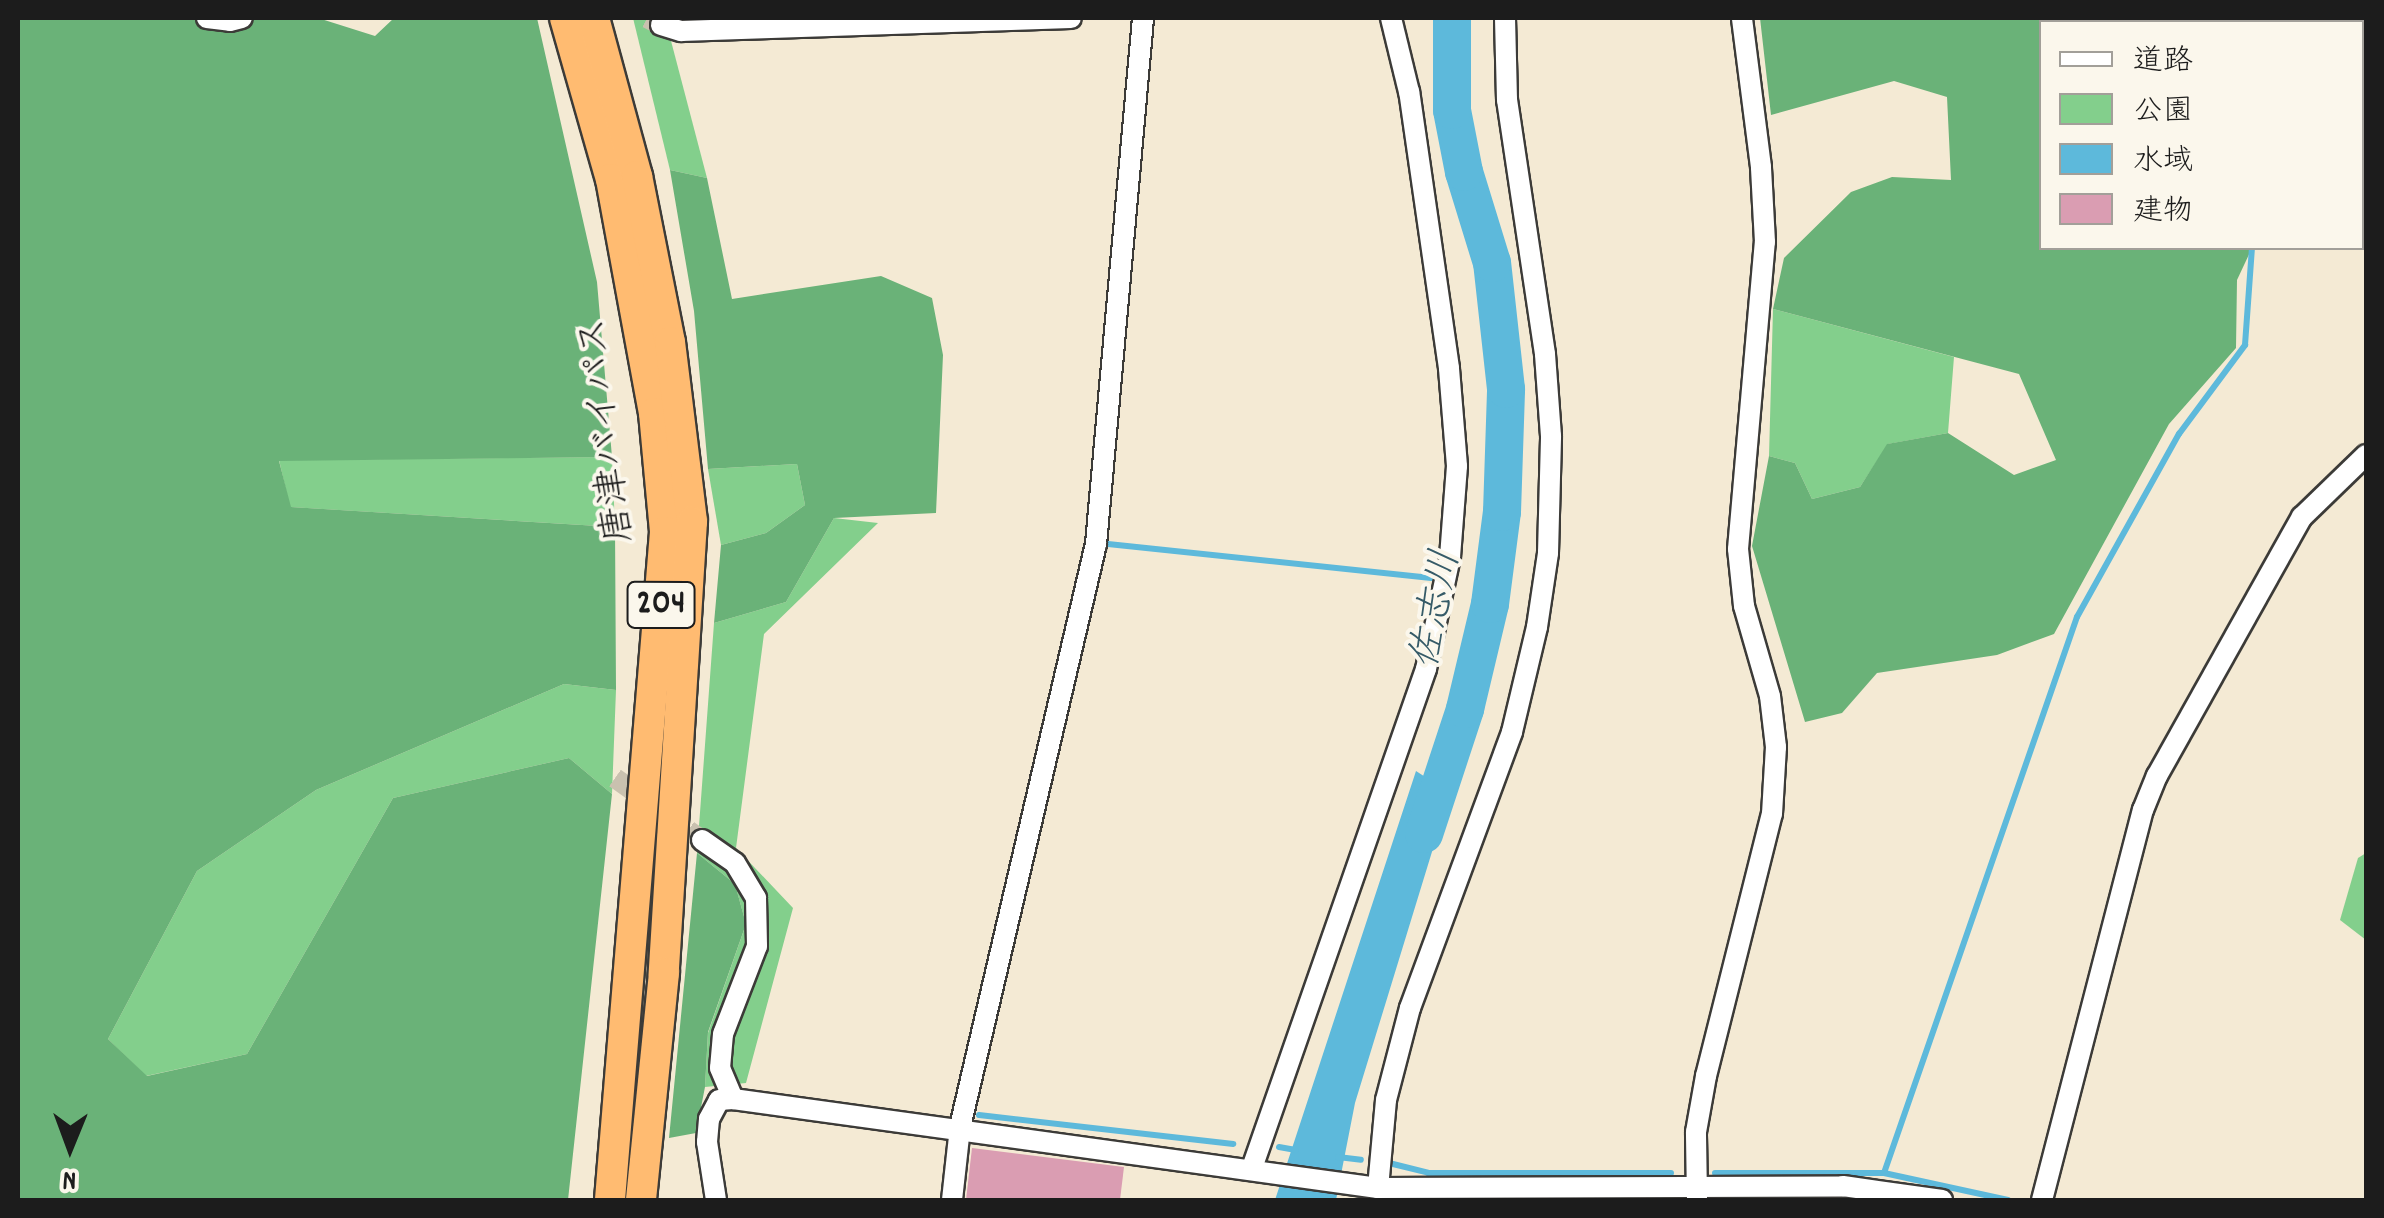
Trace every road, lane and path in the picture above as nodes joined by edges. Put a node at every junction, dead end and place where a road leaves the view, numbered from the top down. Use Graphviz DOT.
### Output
graph roads {
  1 [pos="206,18"];
  2 [pos="242,18"];
  3 [pos="564,18"];
  4 [pos="594,18"];
  5 [pos="1070,18"];
  6 [pos="1144,18"];
  7 [pos="1392,18"];
  8 [pos="1505,18"];
  9 [pos="1742,18"];
  10 [pos="661,25"];
  11 [pos="2366,455"];
  12 [pos="702,840"];
  13 [pos="733,1099"];
  14 [pos="960,1127"];
  15 [pos="1252,1168"];
  16 [pos="1378,1188"];
  17 [pos="1697,1194"];
  18 [pos="610,1200"];
  19 [pos="641,1200"];
  20 [pos="716,1200"];
  21 [pos="952,1200"];
  22 [pos="1942,1200"];
  23 [pos="2042,1200"];
  1 -- 2 [label="street"];
  3 -- 18 [label="highway, 唐津バイパス / 204"];
  4 -- 19 [label="highway, 唐津バイパス / 204"];
  5 -- 10 [label="street"];
  6 -- 14 [label="street"];
  7 -- 15 [label="street"];
  8 -- 16 [label="street"];
  9 -- 17 [label="street"];
  11 -- 23 [label="street"];
  12 -- 13 [label="street"];
  13 -- 14 [label="street"];
  13 -- 20 [label="street"];
  14 -- 15 [label="street"];
  14 -- 21 [label="street"];
  15 -- 16 [label="street"];
  16 -- 17 [label="street"];
  17 -- 22 [label="street"];
}
